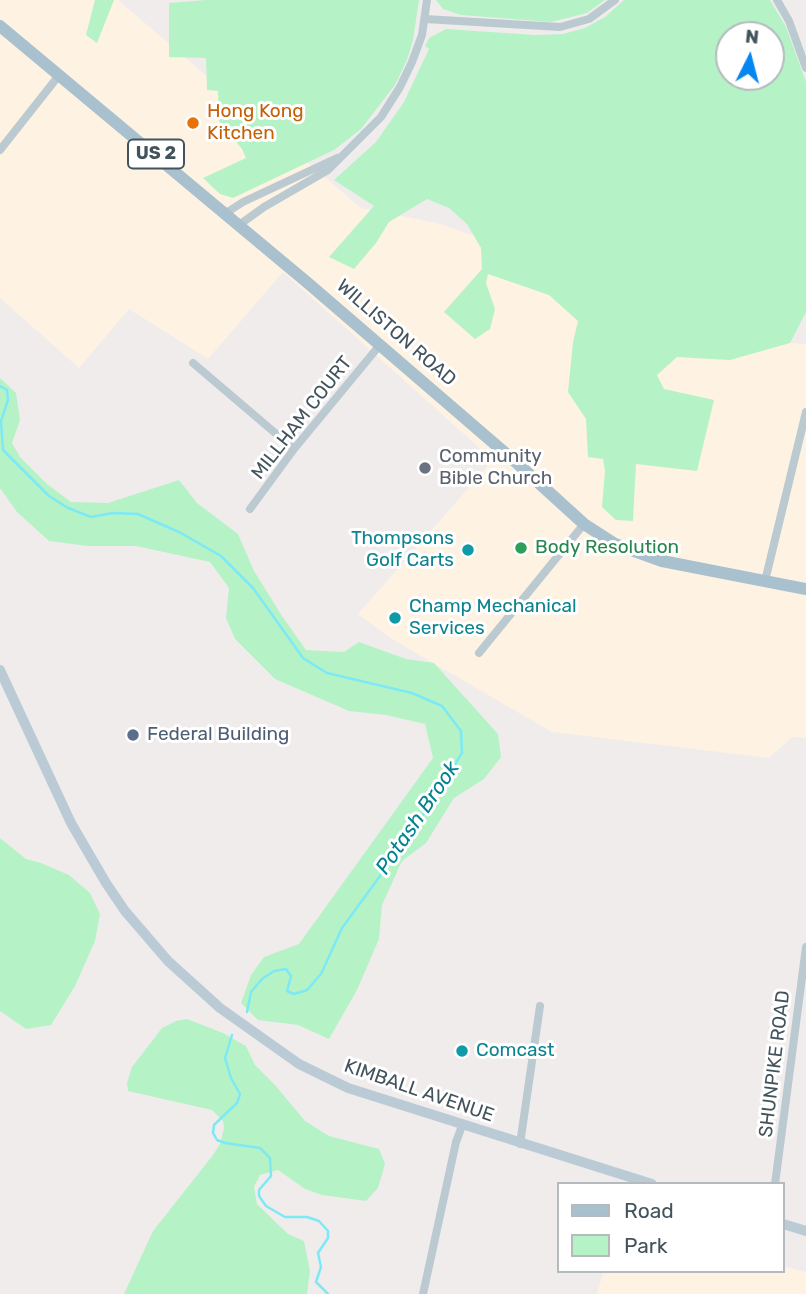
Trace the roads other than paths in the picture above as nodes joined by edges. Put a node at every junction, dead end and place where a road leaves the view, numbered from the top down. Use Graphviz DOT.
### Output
graph roads {
  1 [pos="427,0"];
  2 [pos="615,0"];
  3 [pos="776,0"];
  4 [pos="425,19"];
  5 [pos="0,26"];
  6 [pos="806,68"];
  7 [pos="60,74"];
  8 [pos="0,150"];
  9 [pos="343,155"];
  10 [pos="226,213"];
  11 [pos="239,225"];
  12 [pos="379,346"];
  13 [pos="193,363"];
  14 [pos="806,412"];
  15 [pos="294,449"];
  16 [pos="250,509"];
  17 [pos="584,524"];
  18 [pos="765,582"];
  19 [pos="806,589"];
  20 [pos="479,653"];
  21 [pos="0,670"];
  22 [pos="806,947"];
  23 [pos="540,1006"];
  24 [pos="462,1126"];
  25 [pos="520,1144"];
  26 [pos="645,1182"];
  27 [pos="775,1182"];
  28 [pos="785,1225"];
  29 [pos="806,1231"];
  30 [pos="423,1294"];
  1 -- 4 [label="street"];
  2 -- 4 [label="street"];
  3 -- 6 [label="street"];
  4 -- 9 [label="street"];
  5 -- 7 [label="main road, WILLISTON ROAD / US 2"];
  7 -- 8 [label="street"];
  7 -- 10 [label="main road, WILLISTON ROAD / US 2"];
  9 -- 10 [label="street"];
  9 -- 11 [label="street"];
  10 -- 11 [label="main road, WILLISTON ROAD / US 2"];
  11 -- 12 [label="main road, WILLISTON ROAD / US 2"];
  12 -- 15 [label="street, MILLHAM COURT"];
  12 -- 17 [label="main road, WILLISTON ROAD / US 2"];
  13 -- 15 [label="street"];
  14 -- 18 [label="street"];
  15 -- 16 [label="street, MILLHAM COURT"];
  17 -- 18 [label="main road, WILLISTON ROAD / US 2"];
  17 -- 20 [label="street"];
  18 -- 19 [label="main road, WILLISTON ROAD / US 2"];
  21 -- 24 [label="main road, KIMBALL AVENUE"];
  22 -- 27 [label="street, SHUNPIKE ROAD"];
  23 -- 25 [label="street"];
  24 -- 25 [label="main road, KIMBALL AVENUE"];
  24 -- 30 [label="street"];
  25 -- 26 [label="main road, KIMBALL AVENUE"];
  28 -- 29 [label="main road"];
}
